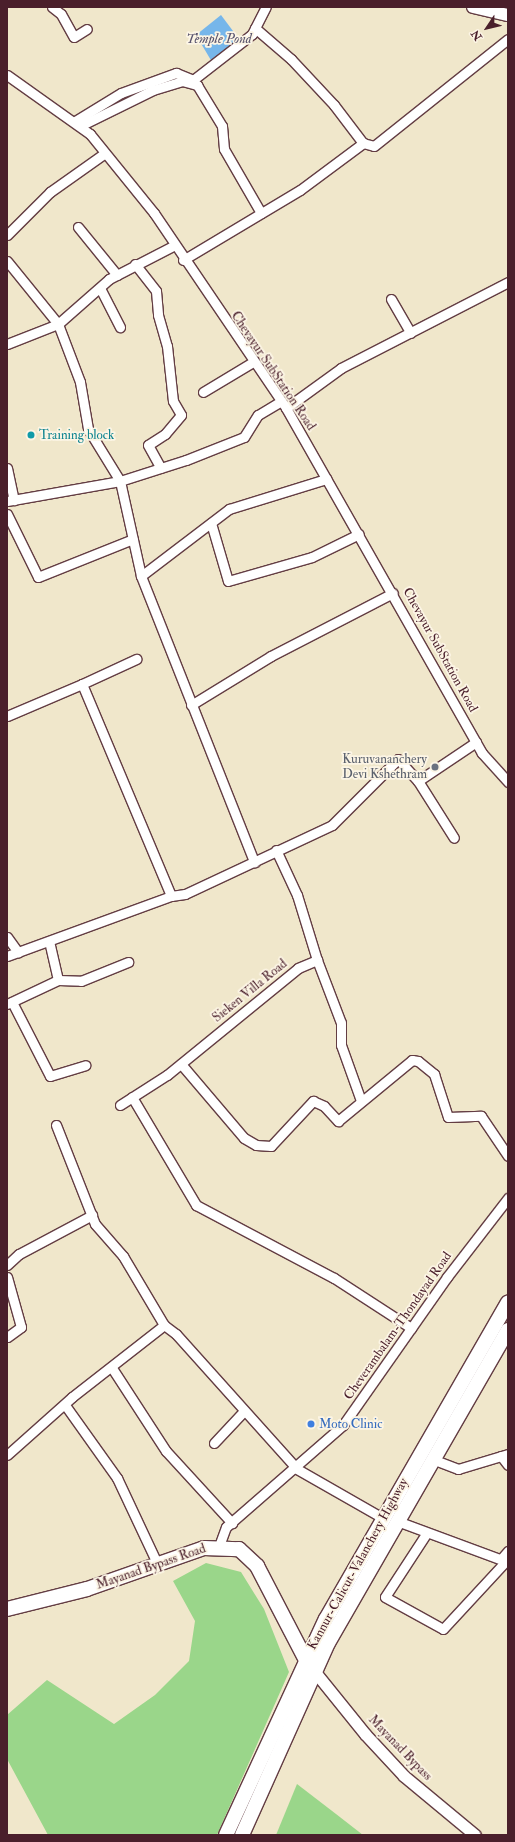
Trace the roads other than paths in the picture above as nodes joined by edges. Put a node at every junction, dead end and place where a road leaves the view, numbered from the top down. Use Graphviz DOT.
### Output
graph roads {
  1 [pos="52,7"];
  2 [pos="266,7"];
  3 [pos="474,7"];
  4 [pos="500,7"];
  5 [pos="508,9"];
  6 [pos="508,15"];
  7 [pos="255,28"];
  8 [pos="87,29"];
  9 [pos="508,38"];
  10 [pos="7,75"];
  11 [pos="78,123"];
  12 [pos="363,143"];
  13 [pos="106,153"];
  14 [pos="261,213"];
  15 [pos="78,227"];
  16 [pos="7,234"];
  17 [pos="173,246"];
  18 [pos="183,260"];
  19 [pos="135,264"];
  20 [pos="8,265"];
  21 [pos="117,275"];
  22 [pos="508,282"];
  23 [pos="100,288"];
  24 [pos="391,299"];
  25 [pos="58,324"];
  26 [pos="120,328"];
  27 [pos="411,333"];
  28 [pos="7,344"];
  29 [pos="253,362"];
  30 [pos="203,392"];
  31 [pos="283,405"];
  32 [pos="7,468"];
  33 [pos="161,468"];
  34 [pos="326,479"];
  35 [pos="120,481"];
  36 [pos="11,500"];
  37 [pos="7,514"];
  38 [pos="211,523"];
  39 [pos="359,534"];
  40 [pos="132,539"];
  41 [pos="141,576"];
  42 [pos="393,593"];
  43 [pos="136,660"];
  44 [pos="82,684"];
  45 [pos="191,705"];
  46 [pos="7,716"];
  47 [pos="476,742"];
  48 [pos="418,781"];
  49 [pos="508,782"];
  50 [pos="454,838"];
  51 [pos="276,850"];
  52 [pos="254,862"];
  53 [pos="171,896"];
  54 [pos="7,937"];
  55 [pos="48,941"];
  56 [pos="18,952"];
  57 [pos="7,956"];
  58 [pos="317,960"];
  59 [pos="128,962"];
  60 [pos="58,980"];
  61 [pos="9,1003"];
  62 [pos="181,1064"];
  63 [pos="85,1065"];
  64 [pos="132,1097"];
  65 [pos="361,1101"];
  66 [pos="120,1105"];
  67 [pos="56,1125"];
  68 [pos="508,1156"];
  69 [pos="508,1198"];
  70 [pos="92,1215"];
  71 [pos="7,1265"];
  72 [pos="7,1277"];
  73 [pos="508,1303"];
  74 [pos="164,1325"];
  75 [pos="411,1328"];
  76 [pos="508,1330"];
  77 [pos="7,1337"];
  78 [pos="112,1368"];
  79 [pos="65,1405"];
  80 [pos="244,1411"];
  81 [pos="214,1443"];
  82 [pos="7,1455"];
  83 [pos="504,1455"];
  84 [pos="432,1459"];
  85 [pos="508,1465"];
  86 [pos="297,1469"];
  87 [pos="383,1518"];
  88 [pos="397,1521"];
  89 [pos="232,1523"];
  90 [pos="426,1534"];
  91 [pos="219,1546"];
  92 [pos="508,1551"];
  93 [pos="505,1561"];
  94 [pos="157,1563"];
  95 [pos="7,1609"];
  96 [pos="306,1660"];
  97 [pos="315,1672"];
  98 [pos="226,1835"];
  99 [pos="242,1835"];
  100 [pos="475,1835"];
  1 -- 8 [label="street"];
  2 -- 7 [label="street"];
  3 -- 6 [label="main road"];
  4 -- 5 [label="main road"];
  7 -- 11 [label="street"];
  7 -- 12 [label="street"];
  9 -- 12 [label="street"];
  10 -- 11 [label="street, Chevayur SubStation Road"];
  11 -- 13 [label="street, Chevayur SubStation Road"];
  11 -- 14 [label="street"];
  12 -- 14 [label="street"];
  13 -- 16 [label="street"];
  13 -- 17 [label="street, Chevayur SubStation Road"];
  14 -- 18 [label="street"];
  15 -- 21 [label="street"];
  17 -- 18 [label="street, Chevayur SubStation Road"];
  17 -- 19 [label="street"];
  18 -- 29 [label="street, Chevayur SubStation Road"];
  19 -- 21 [label="street"];
  19 -- 33 [label="street"];
  20 -- 25 [label="street"];
  21 -- 23 [label="street"];
  22 -- 27 [label="street"];
  23 -- 25 [label="street"];
  23 -- 26 [label="street"];
  24 -- 27 [label="street"];
  25 -- 28 [label="street"];
  25 -- 35 [label="street"];
  27 -- 31 [label="street"];
  29 -- 30 [label="street"];
  29 -- 31 [label="street, Chevayur SubStation Road"];
  31 -- 33 [label="street"];
  31 -- 34 [label="street, Chevayur SubStation Road"];
  32 -- 36 [label="street"];
  33 -- 35 [label="street"];
  34 -- 38 [label="street"];
  34 -- 39 [label="street, Chevayur SubStation Road"];
  35 -- 36 [label="street"];
  35 -- 40 [label="street"];
  37 -- 40 [label="street"];
  38 -- 39 [label="street"];
  38 -- 41 [label="street"];
  39 -- 42 [label="street, Chevayur SubStation Road"];
  40 -- 41 [label="street"];
  41 -- 45 [label="street"];
  42 -- 45 [label="street"];
  42 -- 47 [label="street, Chevayur SubStation Road"];
  43 -- 44 [label="street"];
  44 -- 46 [label="street"];
  44 -- 53 [label="street"];
  45 -- 52 [label="street"];
  47 -- 48 [label="street"];
  47 -- 49 [label="street, Chevayur SubStation Road"];
  48 -- 50 [label="street"];
  48 -- 51 [label="street"];
  51 -- 52 [label="street"];
  51 -- 58 [label="street"];
  52 -- 53 [label="street"];
  53 -- 55 [label="street"];
  54 -- 56 [label="street"];
  55 -- 56 [label="street"];
  55 -- 60 [label="street"];
  56 -- 57 [label="street"];
  58 -- 62 [label="street, Sieken Villa Road"];
  58 -- 65 [label="street"];
  59 -- 60 [label="street"];
  60 -- 61 [label="street"];
  61 -- 63 [label="street"];
  62 -- 64 [label="street, Sieken Villa Road"];
  62 -- 65 [label="street"];
  64 -- 66 [label="street, Sieken Villa Road"];
  64 -- 75 [label="street"];
  65 -- 68 [label="street"];
  67 -- 70 [label="street"];
  69 -- 75 [label="street, Cheverambalam-Thondayad Road"];
  70 -- 71 [label="street"];
  70 -- 74 [label="street"];
  72 -- 77 [label="street"];
  73 -- 87 [label="main road, Kannur-Calicut-Valanchery Highway"];
  74 -- 78 [label="street"];
  74 -- 80 [label="street"];
  75 -- 86 [label="street, Cheverambalam-Thondayad Road"];
  76 -- 84 [label="main road, Kannur-Calicut-Valanchery Highway"];
  78 -- 79 [label="street"];
  78 -- 89 [label="street"];
  79 -- 82 [label="street"];
  79 -- 94 [label="street"];
  80 -- 81 [label="street"];
  80 -- 86 [label="street"];
  83 -- 84 [label="street"];
  83 -- 85 [label="street"];
  84 -- 88 [label="main road, Kannur-Calicut-Valanchery Highway"];
  86 -- 87 [label="street"];
  86 -- 89 [label="street, Cheverambalam-Thondayad Road"];
  87 -- 96 [label="main road, Kannur-Calicut-Valanchery Highway"];
  88 -- 90 [label="street"];
  88 -- 97 [label="main road, Kannur-Calicut-Valanchery Highway"];
  89 -- 91 [label="street, Cheverambalam-Thondayad Road"];
  90 -- 93 [label="street"];
  90 -- 93 [label="street"];
  91 -- 94 [label="main road, Mayanad Bypass Road"];
  91 -- 96 [label="main road, Mayanad Bypass Road"];
  92 -- 93 [label="street"];
  94 -- 95 [label="main road, Mayanad Bypass Road"];
  96 -- 98 [label="main road, Kannur-Calicut-Valanchery Highway"];
  97 -- 99 [label="main road, Kannur-Calicut-Valanchery Highway"];
  97 -- 100 [label="street, Mayanad Bypass"];
}
